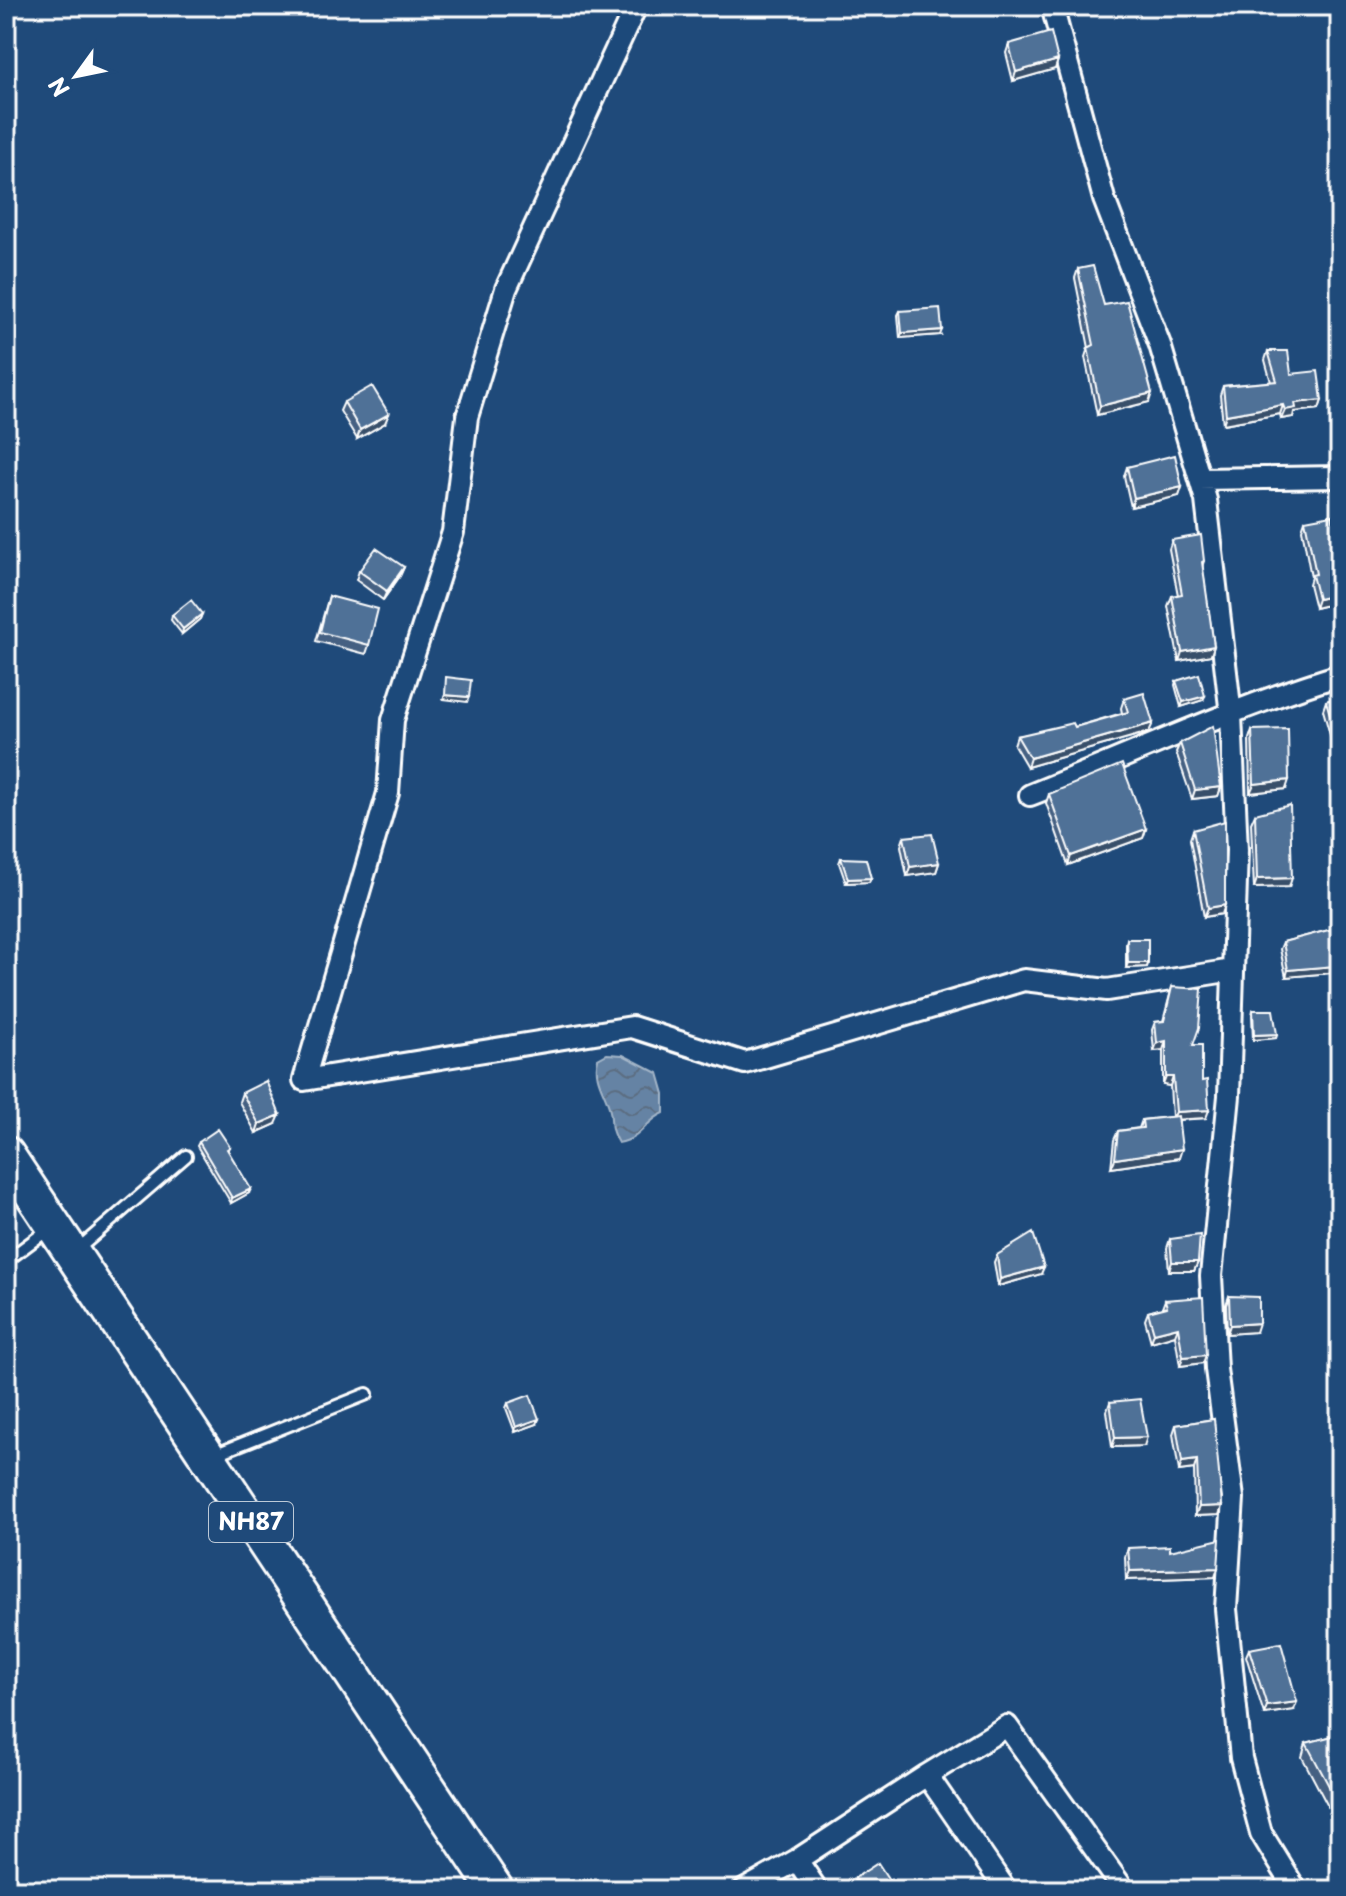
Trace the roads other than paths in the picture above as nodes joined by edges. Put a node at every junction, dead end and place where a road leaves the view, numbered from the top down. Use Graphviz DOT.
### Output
graph roads {
  1 [pos="636,6"];
  2 [pos="1052,6"];
  3 [pos="1340,477"];
  4 [pos="1200,479"];
  5 [pos="1340,675"];
  6 [pos="1231,715"];
  7 [pos="1030,795"];
  8 [pos="1233,970"];
  9 [pos="6,1154"];
  10 [pos="186,1156"];
  11 [pos="53,1226"];
  12 [pos="72,1254"];
  13 [pos="6,1261"];
  14 [pos="367,1394"];
  15 [pos="208,1457"];
  16 [pos="927,1775"];
  17 [pos="797,1860"];
  18 [pos="496,1890"];
  19 [pos="744,1890"];
  20 [pos="817,1890"];
  21 [pos="1006,1890"];
  22 [pos="1124,1890"];
  23 [pos="1296,1890"];
  1 -- 8 [label="street"];
  2 -- 4 [label="street"];
  3 -- 4 [label="street"];
  4 -- 6 [label="street"];
  5 -- 6 [label="street"];
  6 -- 7 [label="street"];
  6 -- 8 [label="street"];
  8 -- 23 [label="street"];
  9 -- 11 [label="highway, NH87"];
  10 -- 12 [label="lane"];
  11 -- 12 [label="highway, NH87"];
  11 -- 13 [label="lane"];
  12 -- 15 [label="highway, NH87"];
  14 -- 15 [label="lane"];
  15 -- 18 [label="highway, NH87"];
  16 -- 17 [label="street"];
  16 -- 21 [label="street"];
  16 -- 22 [label="street"];
  17 -- 19 [label="street"];
  17 -- 20 [label="street"];
}
